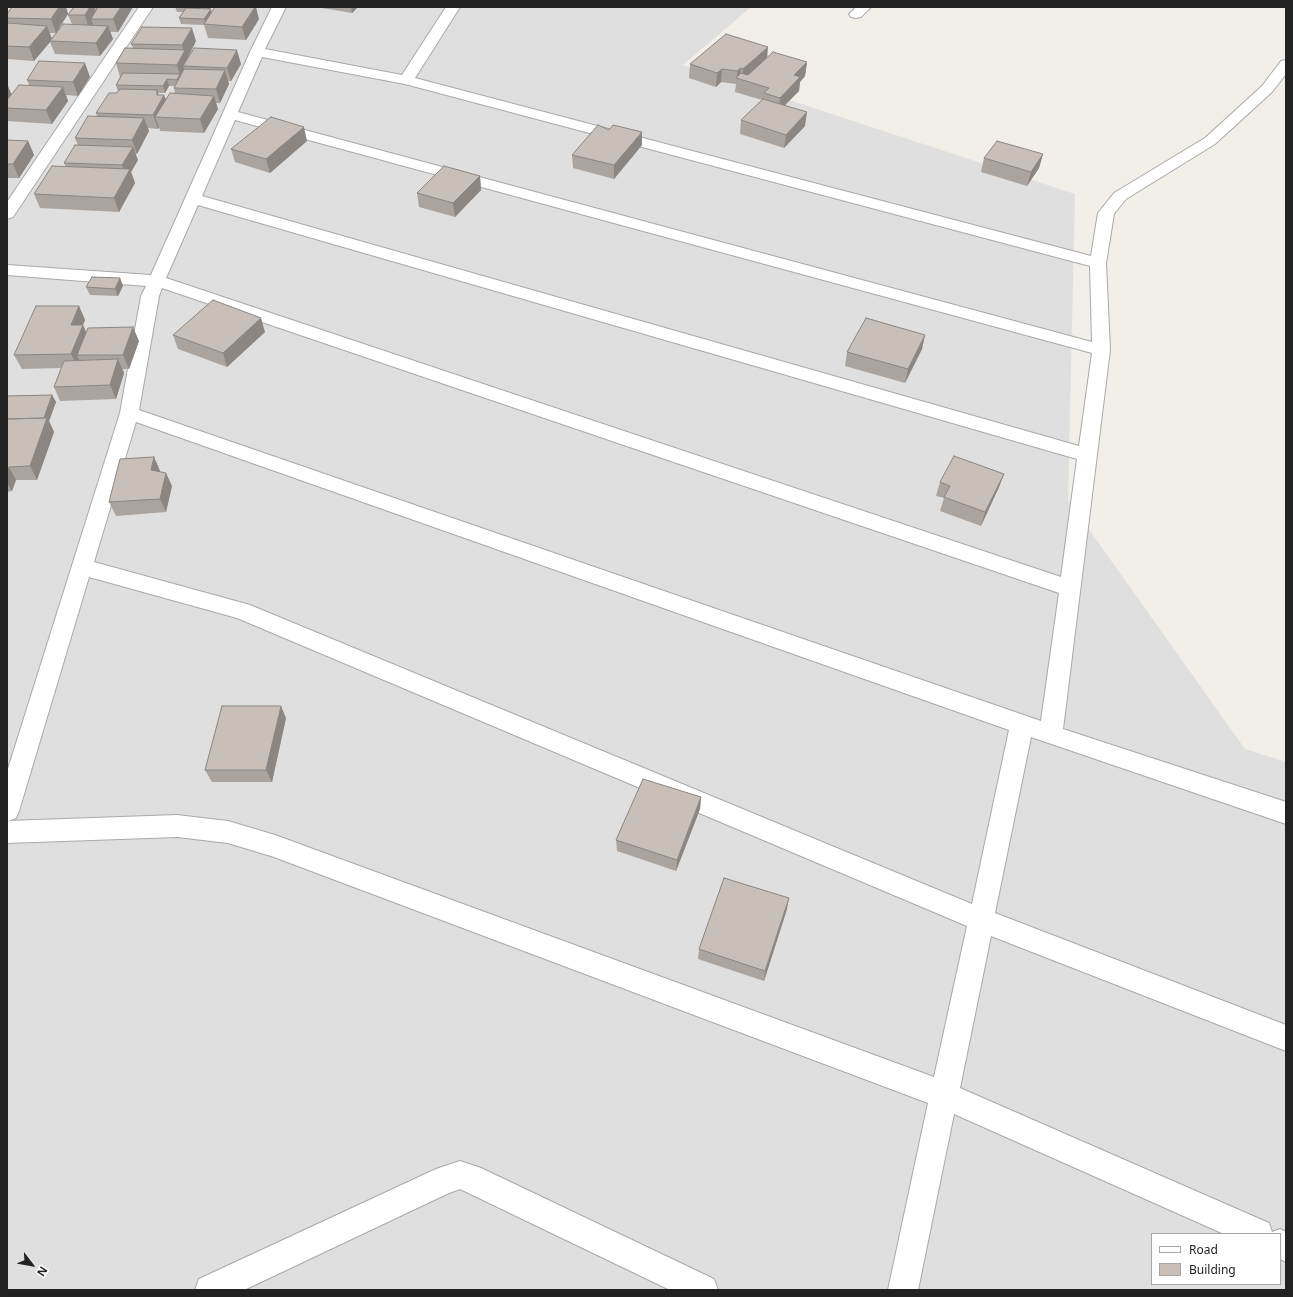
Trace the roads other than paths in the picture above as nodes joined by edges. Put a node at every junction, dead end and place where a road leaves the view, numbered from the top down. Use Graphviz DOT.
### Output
graph roads {
  1 [pos="146,7"];
  2 [pos="279,7"];
  3 [pos="453,7"];
  4 [pos="257,52"];
  5 [pos="1286,64"];
  6 [pos="406,80"];
  7 [pos="230,114"];
  8 [pos="193,199"];
  9 [pos="7,214"];
  10 [pos="1098,263"];
  11 [pos="7,270"];
  12 [pos="157,281"];
  13 [pos="1101,350"];
  14 [pos="129,413"];
  15 [pos="1087,455"];
  16 [pos="81,567"];
  17 [pos="1070,588"];
  18 [pos="1022,725"];
  19 [pos="1051,734"];
  20 [pos="7,811"];
  21 [pos="1286,813"];
  22 [pos="7,832"];
  23 [pos="981,920"];
  24 [pos="1286,1038"];
  25 [pos="944,1095"];
  26 [pos="1256,1233"];
  27 [pos="210,1290"];
  28 [pos="703,1290"];
  29 [pos="903,1290"];
  1 -- 9 [label="street"];
  2 -- 4 [label="street"];
  3 -- 6 [label="street"];
  4 -- 6 [label="street"];
  4 -- 7 [label="street"];
  5 -- 10 [label="street"];
  6 -- 10 [label="street"];
  7 -- 8 [label="street"];
  7 -- 13 [label="street"];
  8 -- 12 [label="street"];
  8 -- 15 [label="street"];
  10 -- 13 [label="street"];
  11 -- 12 [label="street"];
  12 -- 14 [label="street"];
  12 -- 17 [label="street"];
  13 -- 15 [label="street"];
  14 -- 16 [label="street"];
  14 -- 18 [label="street"];
  15 -- 17 [label="street"];
  16 -- 20 [label="street"];
  16 -- 23 [label="street"];
  17 -- 19 [label="street"];
  18 -- 19 [label="street"];
  18 -- 23 [label="street"];
  19 -- 21 [label="street"];
  22 -- 25 [label="street"];
  23 -- 24 [label="street"];
  23 -- 25 [label="street"];
  25 -- 26 [label="street"];
  25 -- 29 [label="street"];
  27 -- 28 [label="street"];
}
